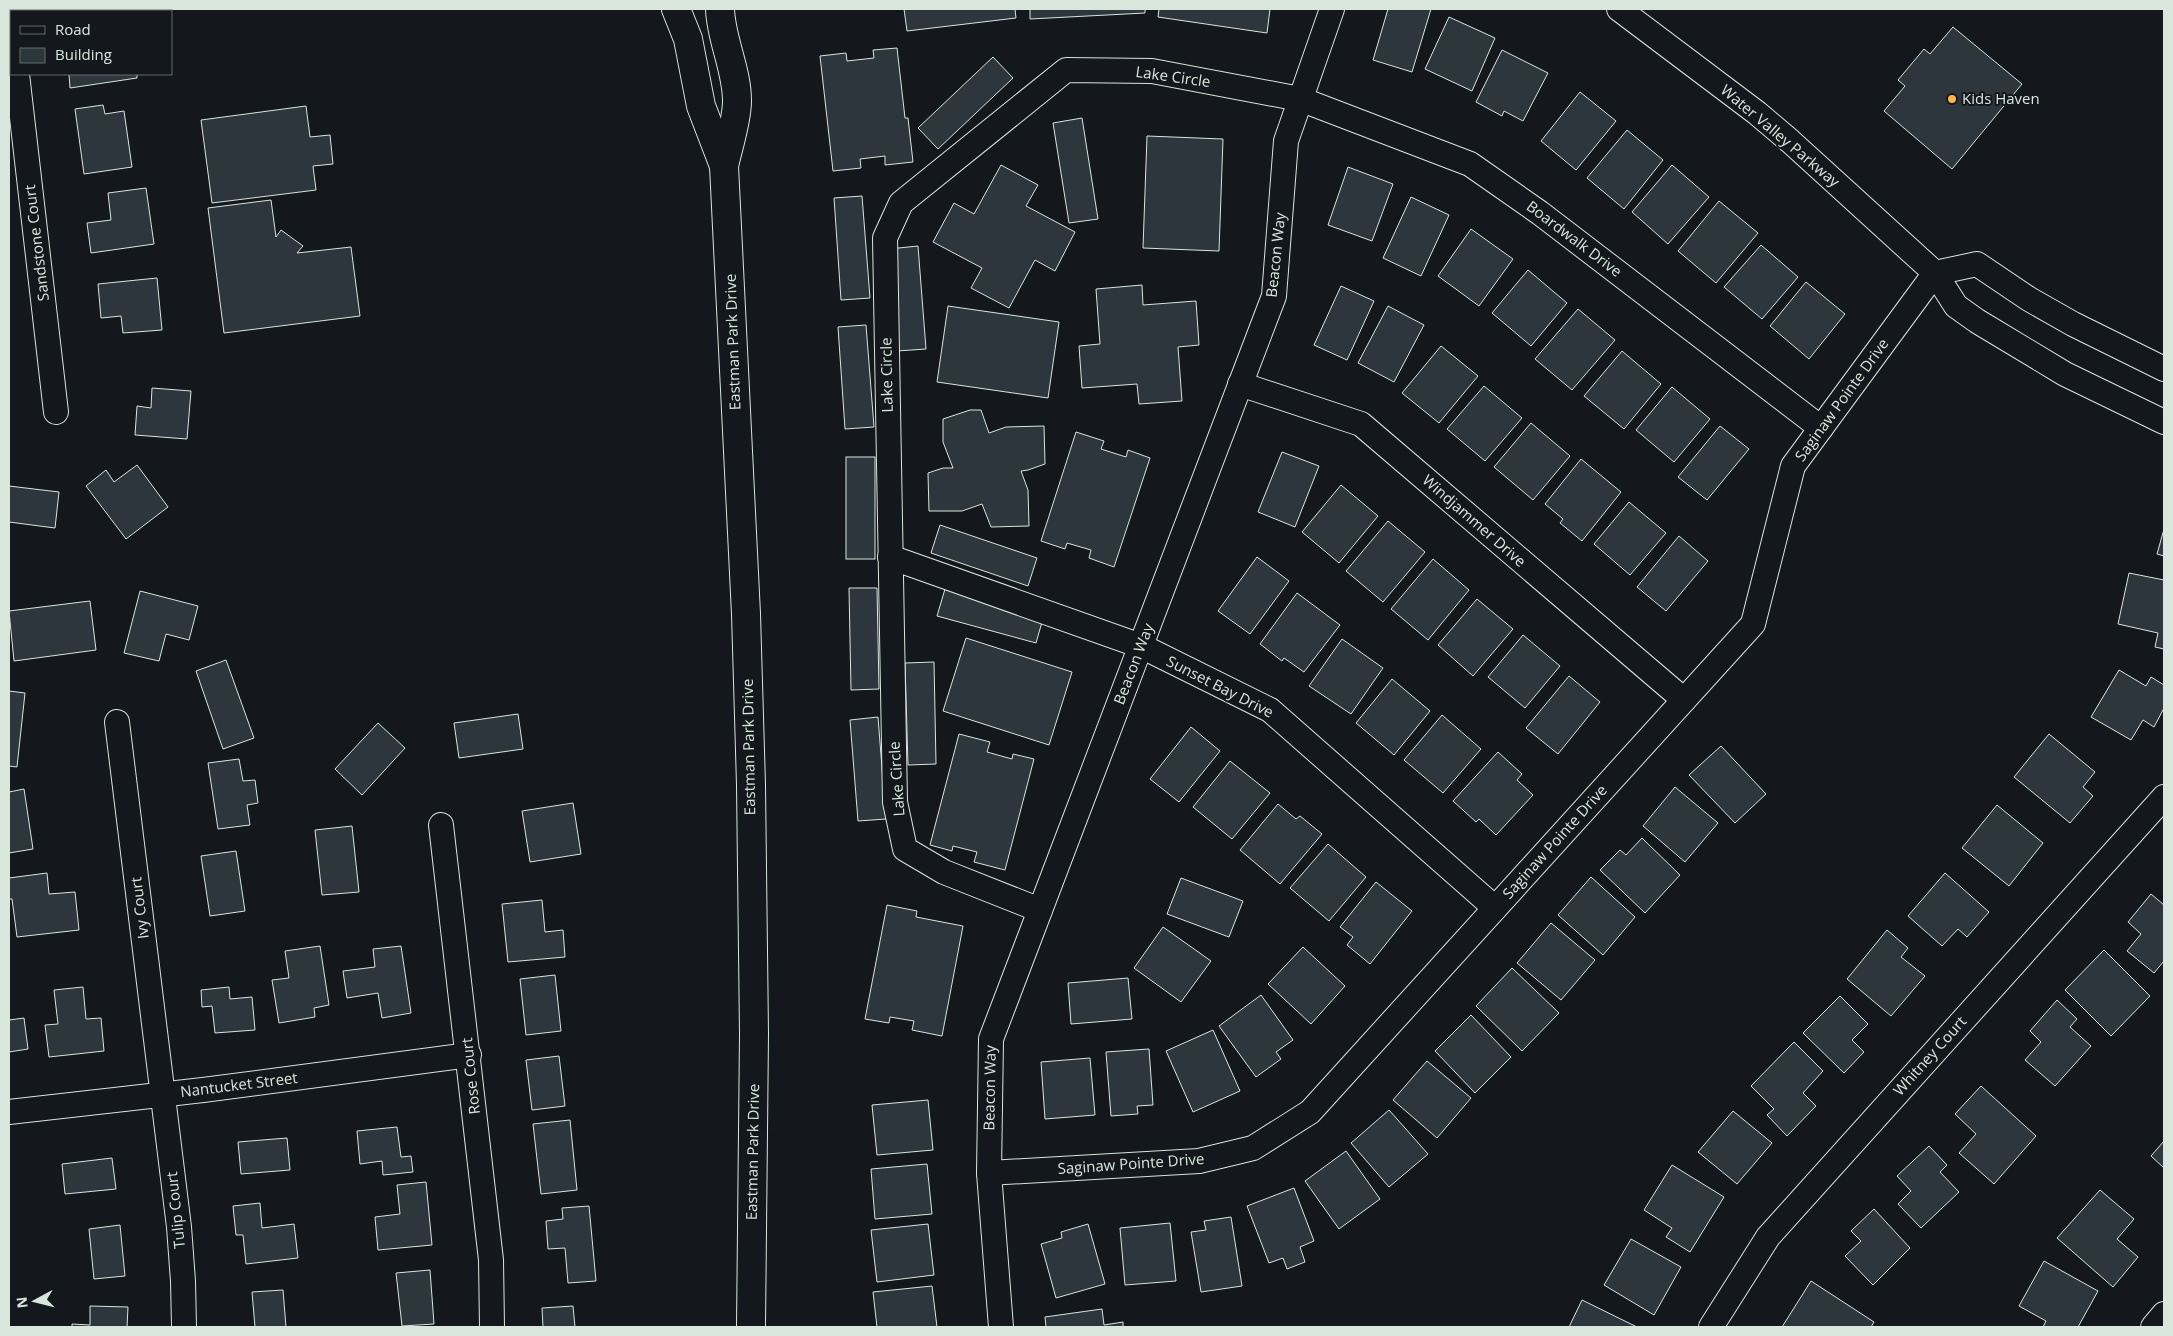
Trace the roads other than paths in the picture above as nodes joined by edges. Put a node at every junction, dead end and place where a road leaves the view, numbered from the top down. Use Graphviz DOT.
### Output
graph roads {
  1 [pos="676,9"];
  2 [pos="720,9"];
  3 [pos="1332,9"];
  4 [pos="1619,9"];
  5 [pos="17,75"];
  6 [pos="1300,99"];
  7 [pos="724,166"];
  8 [pos="1935,272"];
  9 [pos="2164,368"];
  10 [pos="1240,384"];
  11 [pos="56,412"];
  12 [pos="2164,422"];
  13 [pos="1821,428"];
  14 [pos="890,557"];
  15 [pos="1141,646"];
  16 [pos="1684,700"];
  17 [pos="117,722"];
  18 [pos="2164,797"];
  19 [pos="442,825"];
  20 [pos="1495,908"];
  21 [pos="1040,910"];
  22 [pos="469,1054"];
  23 [pos="162,1094"];
  24 [pos="9,1112"];
  25 [pos="989,1173"];
  26 [pos="2164,1314"];
  27 [pos="184,1327"];
  28 [pos="492,1327"];
  29 [pos="751,1327"];
  30 [pos="1002,1327"];
  31 [pos="1711,1327"];
  32 [pos="2153,1327"];
  1 -- 7 [label="street, Eastman Park Drive"];
  2 -- 7 [label="street, Eastman Park Drive"];
  3 -- 6 [label="street, Beacon Way"];
  4 -- 8 [label="street, Water Valley Parkway"];
  5 -- 11 [label="street, Sandstone Court"];
  6 -- 10 [label="street, Beacon Way"];
  6 -- 13 [label="street, Boardwalk Drive"];
  6 -- 14 [label="street, Lake Circle"];
  7 -- 29 [label="street, Eastman Park Drive"];
  8 -- 9 [label="street"];
  8 -- 12 [label="street, Water Valley Parkway"];
  8 -- 13 [label="street, Saginaw Pointe Drive"];
  10 -- 15 [label="street, Beacon Way"];
  10 -- 16 [label="street, Windjammer Drive"];
  13 -- 16 [label="street, Saginaw Pointe Drive"];
  14 -- 15 [label="street, Sunset Bay Drive"];
  14 -- 21 [label="street, Lake Circle"];
  15 -- 20 [label="street, Sunset Bay Drive"];
  15 -- 21 [label="street, Beacon Way"];
  16 -- 20 [label="street, Saginaw Pointe Drive"];
  17 -- 23 [label="street, Ivy Court"];
  18 -- 31 [label="street, Whitney Court"];
  19 -- 22 [label="street, Rose Court"];
  20 -- 25 [label="street, Saginaw Pointe Drive"];
  21 -- 25 [label="street, Beacon Way"];
  22 -- 23 [label="street, Nantucket Street"];
  22 -- 28 [label="street, Rose Court"];
  23 -- 24 [label="street, Nantucket Street"];
  23 -- 27 [label="street, Tulip Court"];
  25 -- 30 [label="street, Beacon Way"];
  26 -- 32 [label="street"];
}
